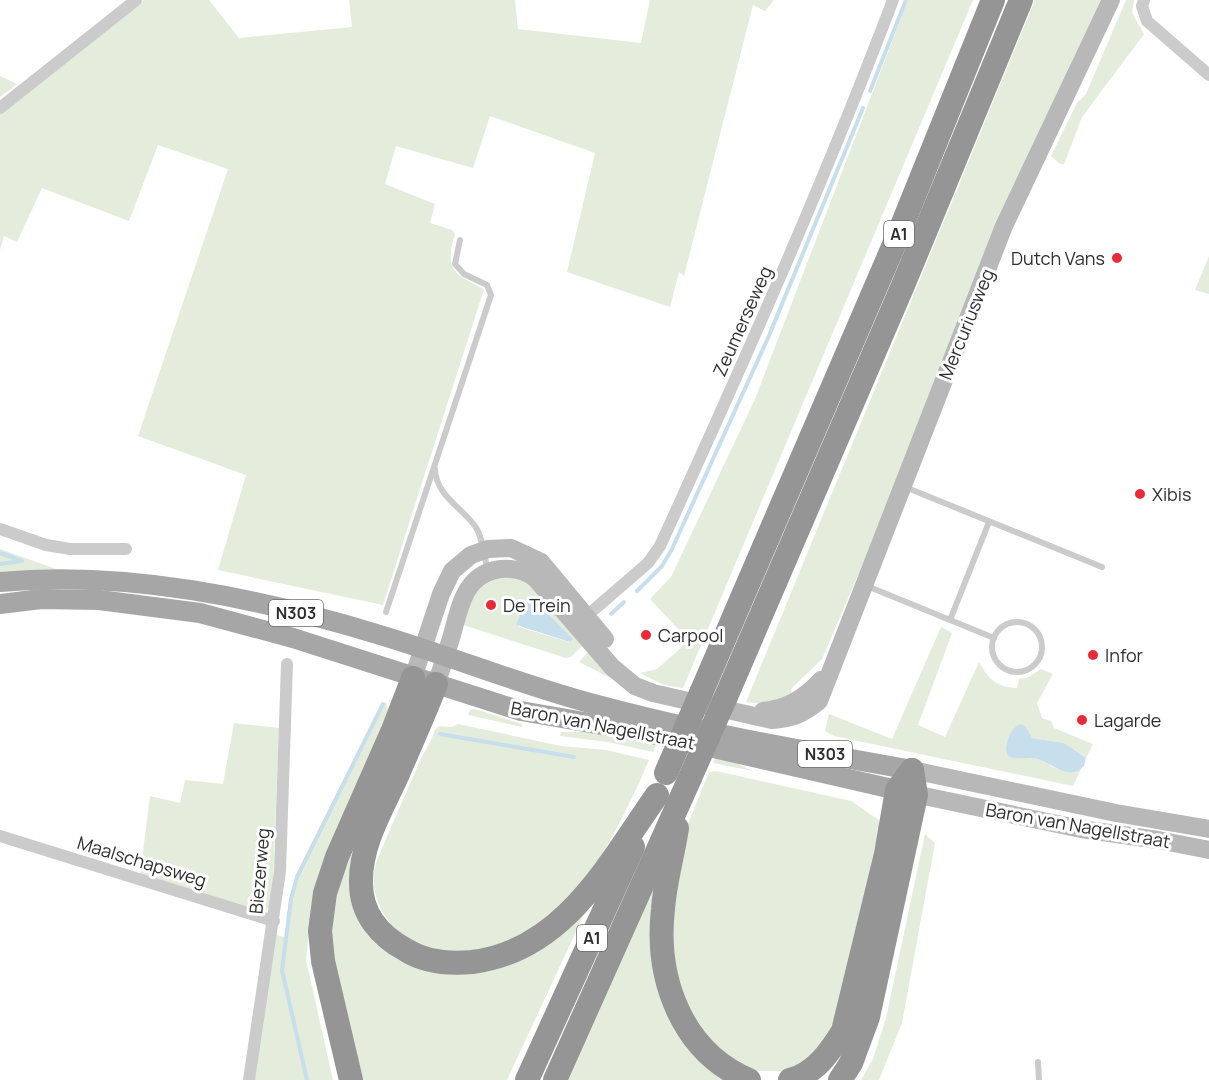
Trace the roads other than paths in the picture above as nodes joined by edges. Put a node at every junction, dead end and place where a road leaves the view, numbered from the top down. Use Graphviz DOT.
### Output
graph roads {
  1 [pos="136,0"];
  2 [pos="893,0"];
  3 [pos="993,0"];
  4 [pos="1021,0"];
  5 [pos="1111,0"];
  6 [pos="1144,0"];
  7 [pos="1209,75"];
  8 [pos="0,108"];
  9 [pos="460,240"];
  10 [pos="435,465"];
  11 [pos="902,486"];
  12 [pos="989,522"];
  13 [pos="0,529"];
  14 [pos="126,549"];
  15 [pos="482,550"];
  16 [pos="1102,567"];
  17 [pos="488,572"];
  18 [pos="0,582"];
  19 [pos="863,585"];
  20 [pos="0,604"];
  21 [pos="386,612"];
  22 [pos="950,620"];
  23 [pos="581,621"];
  24 [pos="994,638"];
  25 [pos="422,649"];
  26 [pos="446,656"];
  27 [pos="288,664"];
  28 [pos="425,681"];
  29 [pos="912,770"];
  30 [pos="661,784"];
  31 [pos="686,787"];
  32 [pos="907,792"];
  33 [pos="380,813"];
  34 [pos="1209,829"];
  35 [pos="0,836"];
  36 [pos="359,838"];
  37 [pos="352,846"];
  38 [pos="1209,850"];
  39 [pos="332,871"];
  40 [pos="274,921"];
  41 [pos="1038,1062"];
  42 [pos="249,1080"];
  43 [pos="351,1080"];
  44 [pos="527,1080"];
  45 [pos="555,1080"];
  46 [pos="749,1080"];
  47 [pos="789,1080"];
  48 [pos="840,1080"];
  49 [pos="1039,1080"];
  1 -- 8 [label="street"];
  2 -- 23 [label="street, Zeumerseweg"];
  3 -- 30 [label="highway, A1, bridge"];
  4 -- 31 [label="highway, A1, bridge"];
  5 -- 11 [label="street, Mercuriusweg"];
  6 -- 7 [label="street"];
  9 -- 10 [label="lane"];
  10 -- 15 [label="lane"];
  10 -- 21 [label="lane"];
  11 -- 12 [label="lane"];
  11 -- 19 [label="street, Mercuriusweg"];
  12 -- 16 [label="lane"];
  12 -- 22 [label="lane"];
  13 -- 14 [label="street"];
  15 -- 17 [label="lane"];
  15 -- 23 [label="street, Mercuriusweg"];
  15 -- 25 [label="street, Mercuriusweg"];
  17 -- 23 [label="street, Mercuriusweg"];
  17 -- 26 [label="street"];
  18 -- 25 [label="main road, Baron van Nagellstraat / N303"];
  19 -- 22 [label="lane"];
  19 -- 23 [label="street, Mercuriusweg"];
  20 -- 28 [label="main road, Baron van Nagellstraat / N303"];
  22 -- 24 [label="lane"];
  24 -- 24 [label="lane"];
  25 -- 26 [label="main road, Baron van Nagellstraat / N303"];
  25 -- 28 [label="street, Mercuriusweg"];
  26 -- 28 [label="street"];
  26 -- 29 [label="main road, Baron van Nagellstraat / N303"];
  27 -- 40 [label="street, Biezerweg"];
  28 -- 32 [label="main road, Baron van Nagellstraat / N303"];
  28 -- 33 [label="highway, A1"];
  28 -- 39 [label="highway"];
  29 -- 32 [label="highway"];
  29 -- 34 [label="street, Baron van Nagellstraat"];
  30 -- 33 [label="highway, A1"];
  30 -- 44 [label="highway, A1"];
  31 -- 45 [label="highway, A1"];
  31 -- 46 [label="highway, A1"];
  32 -- 38 [label="street, Baron van Nagellstraat"];
  32 -- 47 [label="highway"];
  32 -- 48 [label="highway"];
  33 -- 36 [label="lane, A1"];
  35 -- 40 [label="street, Maalschapsweg"];
  37 -- 39 [label="lane"];
  39 -- 43 [label="highway"];
  40 -- 42 [label="street, Biezerweg"];
  41 -- 49 [label="lane"];
}
